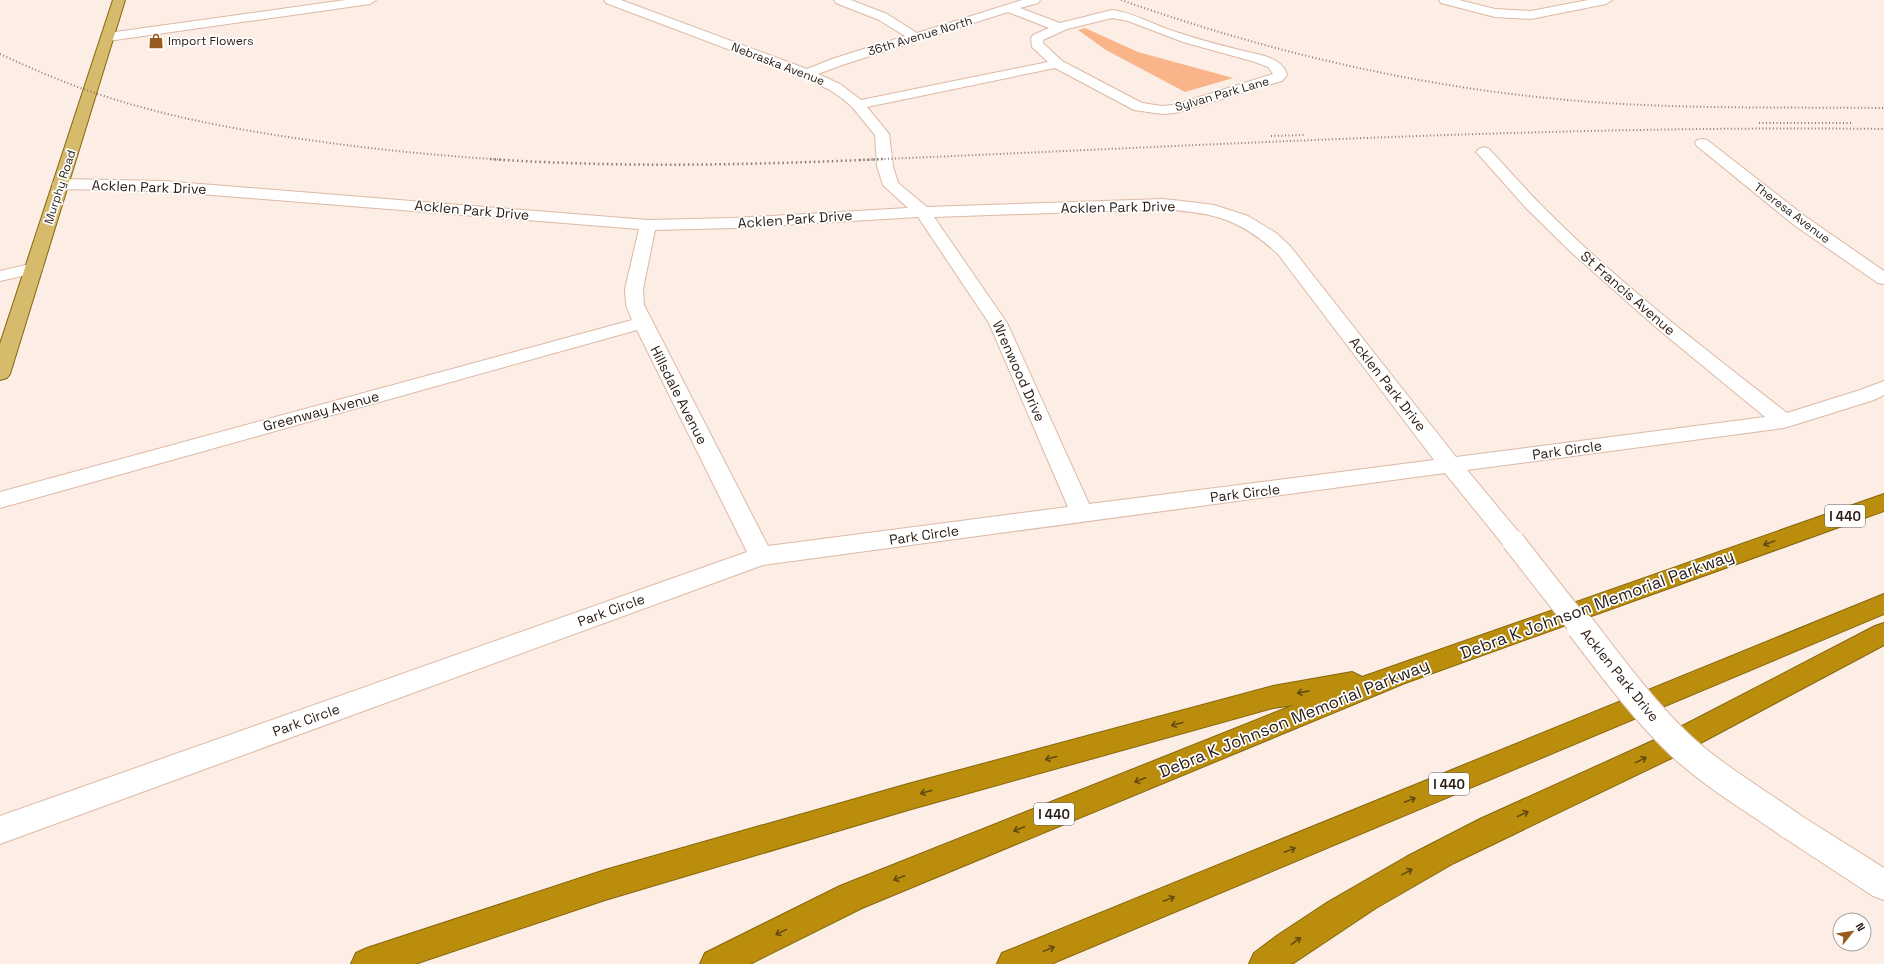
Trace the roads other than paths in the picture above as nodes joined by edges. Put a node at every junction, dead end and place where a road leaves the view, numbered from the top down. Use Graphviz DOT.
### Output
graph roads {
  1 [pos="119,0"];
  2 [pos="370,0"];
  3 [pos="610,0"];
  4 [pos="840,0"];
  5 [pos="1034,0"];
  6 [pos="1445,0"];
  7 [pos="1606,0"];
  8 [pos="1008,8"];
  9 [pos="1060,28"];
  10 [pos="108,37"];
  11 [pos="915,37"];
  12 [pos="1057,64"];
  13 [pos="807,74"];
  14 [pos="858,105"];
  15 [pos="1702,142"];
  16 [pos="1484,152"];
  17 [pos="60,184"];
  18 [pos="890,185"];
  19 [pos="923,212"];
  20 [pos="869,214"];
  21 [pos="648,225"];
  22 [pos="34,268"];
  23 [pos="0,276"];
  24 [pos="1884,279"];
  25 [pos="643,323"];
  26 [pos="0,374"];
  27 [pos="1884,387"];
  28 [pos="1784,421"];
  29 [pos="1451,466"];
  30 [pos="0,500"];
  31 [pos="1884,502"];
  32 [pos="1082,514"];
  33 [pos="761,556"];
  34 [pos="1884,604"];
  35 [pos="1884,633"];
  36 [pos="1396,675"];
  37 [pos="0,830"];
  38 [pos="1884,885"];
  39 [pos="367,964"];
  40 [pos="716,964"];
  41 [pos="1013,964"];
  42 [pos="1265,964"];
  1 -- 10 [label="main road, Murphy Road"];
  2 -- 10 [label="street"];
  3 -- 13 [label="street, Nebraska Avenue"];
  4 -- 11 [label="street"];
  5 -- 8 [label="street, 36th Avenue North"];
  6 -- 7 [label="street"];
  8 -- 9 [label="street"];
  8 -- 11 [label="street, 36th Avenue North"];
  9 -- 12 [label="street, Sylvan Park Lane"];
  9 -- 12 [label="street, Sylvan Park Lane"];
  10 -- 17 [label="main road, Murphy Road"];
  11 -- 13 [label="street, 36th Avenue North"];
  12 -- 14 [label="street"];
  13 -- 14 [label="street, Nebraska Avenue"];
  14 -- 18 [label="street, Nebraska Avenue"];
  15 -- 24 [label="street, Theresa Avenue"];
  16 -- 28 [label="street, St Francis Avenue"];
  17 -- 21 [label="street, Acklen Park Drive"];
  17 -- 22 [label="main road, Murphy Road"];
  18 -- 19 [label="street, Wrenwood Drive"];
  18 -- 20 [label="street"];
  19 -- 20 [label="street, Acklen Park Drive"];
  19 -- 29 [label="street, Acklen Park Drive"];
  19 -- 32 [label="street, Wrenwood Drive"];
  20 -- 21 [label="street, Acklen Park Drive"];
  21 -- 25 [label="street, Hillsdale Avenue"];
  22 -- 23 [label="street"];
  22 -- 26 [label="main road, Murphy Road"];
  25 -- 30 [label="street, Greenway Avenue"];
  25 -- 33 [label="street, Hillsdale Avenue"];
  27 -- 28 [label="street, Park Circle"];
  28 -- 29 [label="street, Park Circle"];
  29 -- 32 [label="street, Park Circle"];
  29 -- 38 [label="street, Acklen Park Drive, bridge"];
  31 -- 36 [label="highway, Debra K Johnson Memorial Parkway / I 440, one-way"];
  32 -- 33 [label="street, Park Circle"];
  33 -- 37 [label="street, Park Circle"];
  41 -- 34 [label="highway, I 440, one-way"];
  42 -- 35 [label="highway, one-way"];
  36 -- 39 [label="highway, one-way"];
  36 -- 40 [label="highway, Debra K Johnson Memorial Parkway / I 440, one-way"];
}
